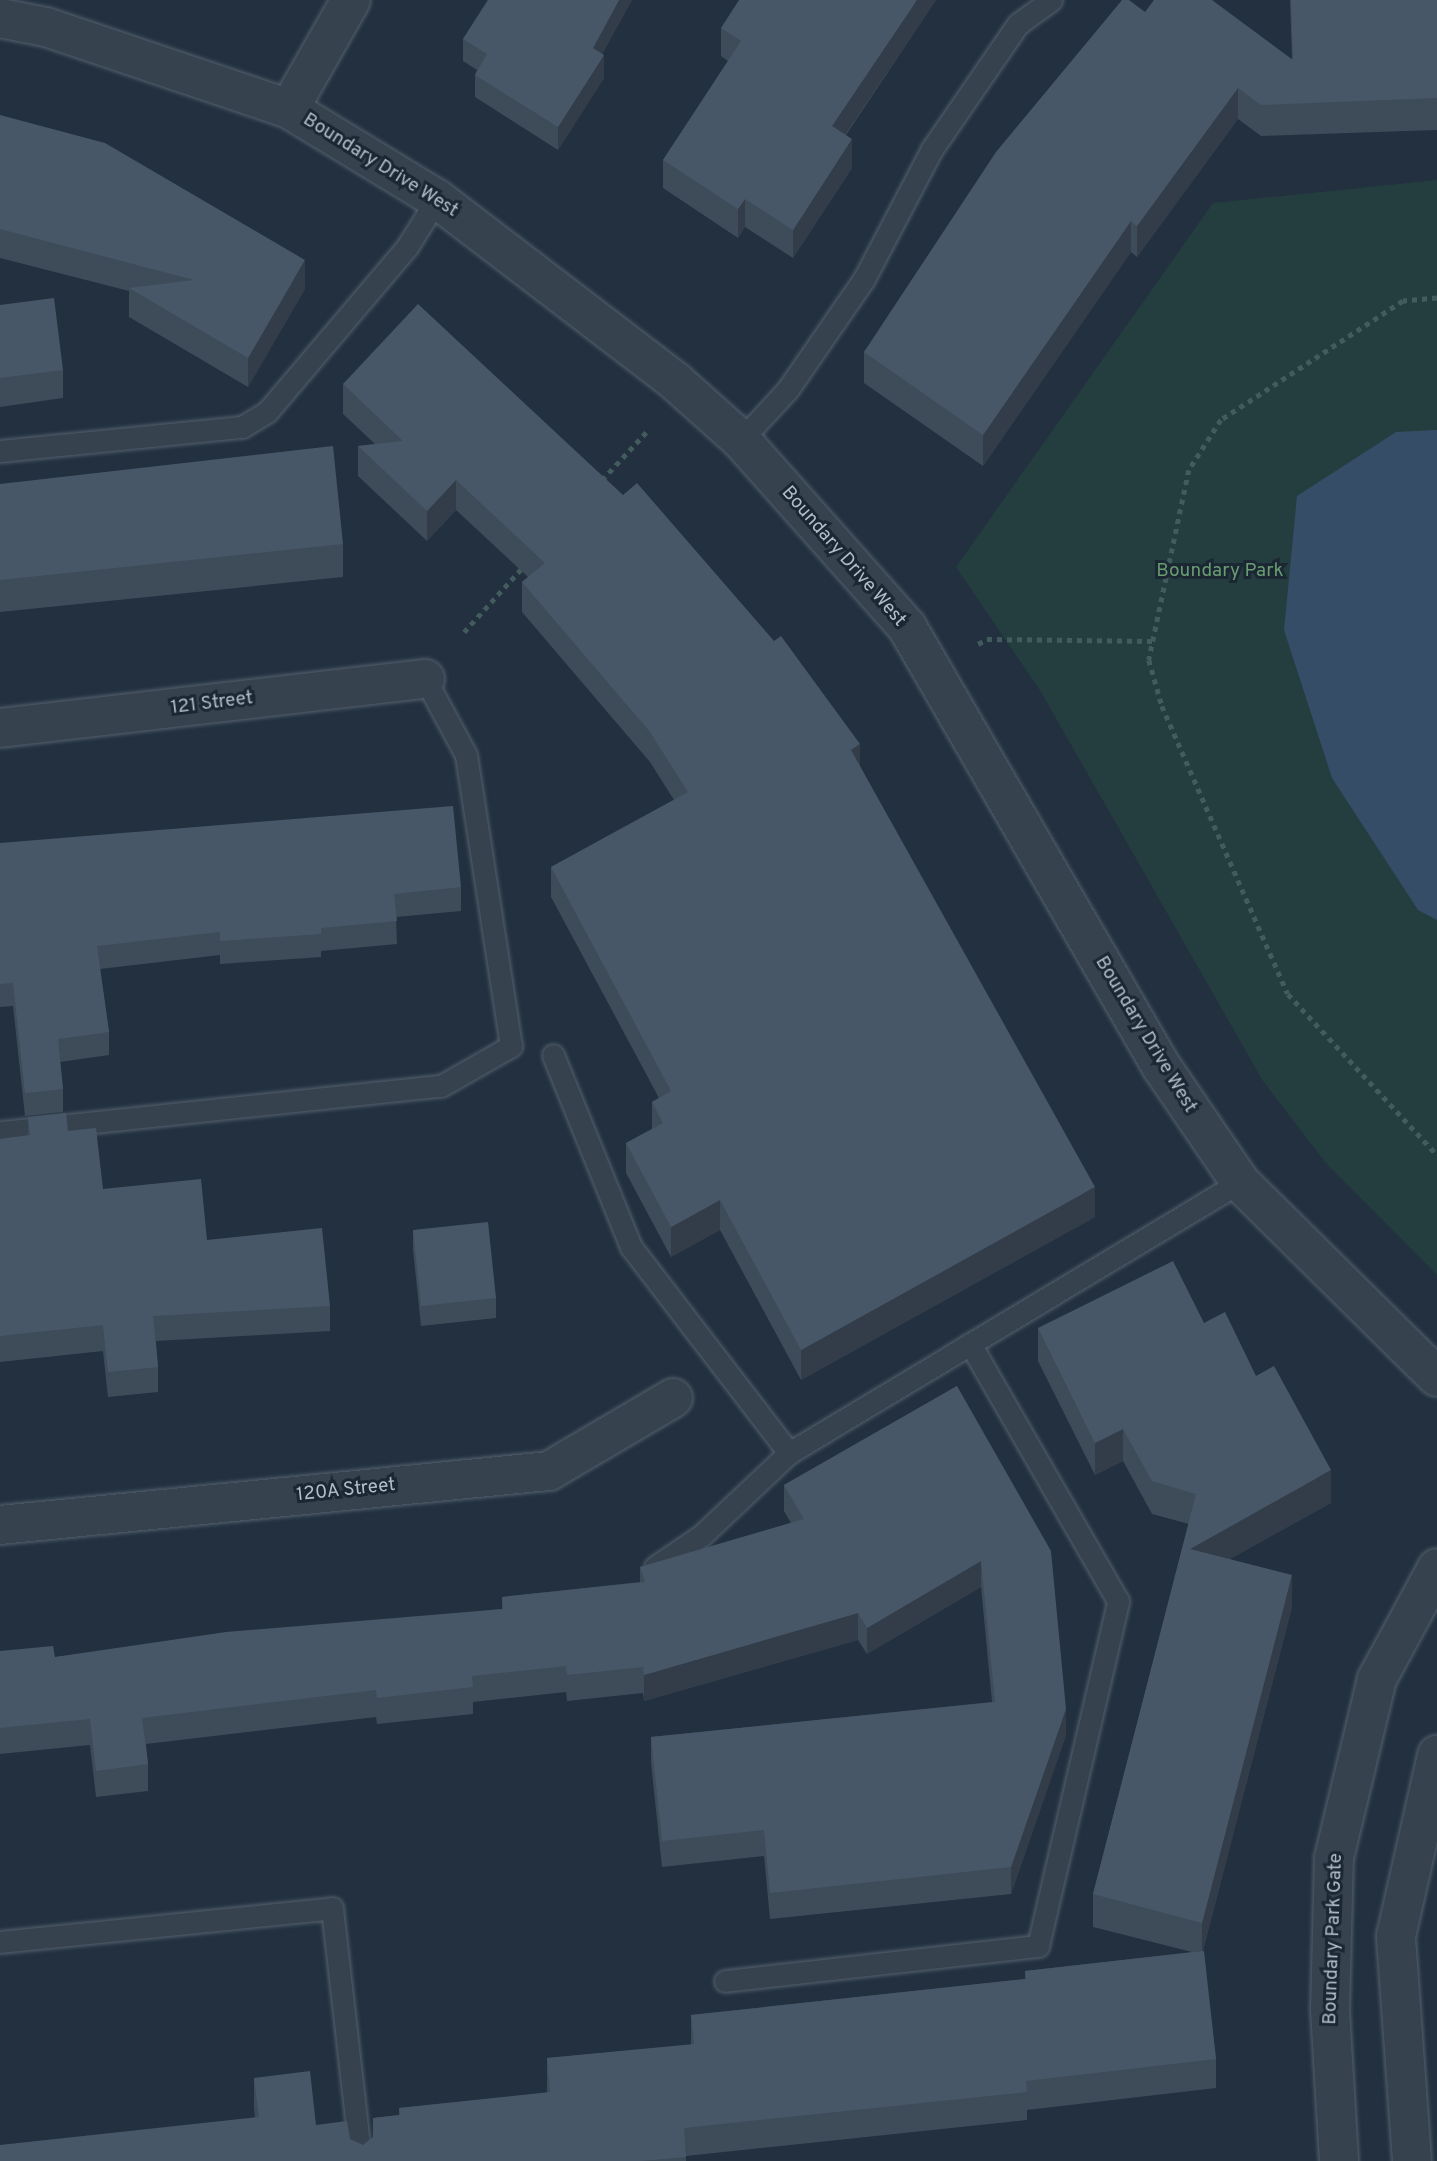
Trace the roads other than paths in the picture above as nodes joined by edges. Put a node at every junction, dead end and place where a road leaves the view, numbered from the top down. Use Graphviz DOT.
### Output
graph roads {
  1 [pos="351,0"];
  2 [pos="1051,0"];
  3 [pos="0,18"];
  4 [pos="289,109"];
  5 [pos="438,199"];
  6 [pos="741,440"];
  7 [pos="0,451"];
  8 [pos="425,679"];
  9 [pos="0,728"];
  10 [pos="553,1055"];
  11 [pos="0,1132"];
  12 [pos="1240,1182"];
  13 [pos="970,1344"];
  14 [pos="1437,1377"];
  15 [pos="673,1398"];
  16 [pos="789,1453"];
  17 [pos="0,1525"];
  18 [pos="655,1567"];
  19 [pos="1437,1568"];
  20 [pos="1437,1755"];
  21 [pos="0,1942"];
  22 [pos="725,1981"];
  23 [pos="361,2161"];
  24 [pos="1339,2161"];
  25 [pos="1412,2161"];
  1 -- 4 [label="street"];
  2 -- 6 [label="lane"];
  3 -- 4 [label="street, Boundary Drive West"];
  4 -- 5 [label="street, Boundary Drive West"];
  5 -- 6 [label="street, Boundary Drive West"];
  5 -- 7 [label="lane"];
  6 -- 12 [label="street, Boundary Drive West"];
  8 -- 9 [label="street, 121 Street"];
  8 -- 11 [label="lane"];
  10 -- 16 [label="lane"];
  12 -- 13 [label="lane"];
  12 -- 14 [label="street, Boundary Drive West"];
  13 -- 16 [label="lane"];
  13 -- 22 [label="lane"];
  15 -- 17 [label="street, 120A Street"];
  16 -- 18 [label="lane"];
  19 -- 24 [label="street, Boundary Park Gate"];
  20 -- 25 [label="street"];
  21 -- 23 [label="lane"];
}
